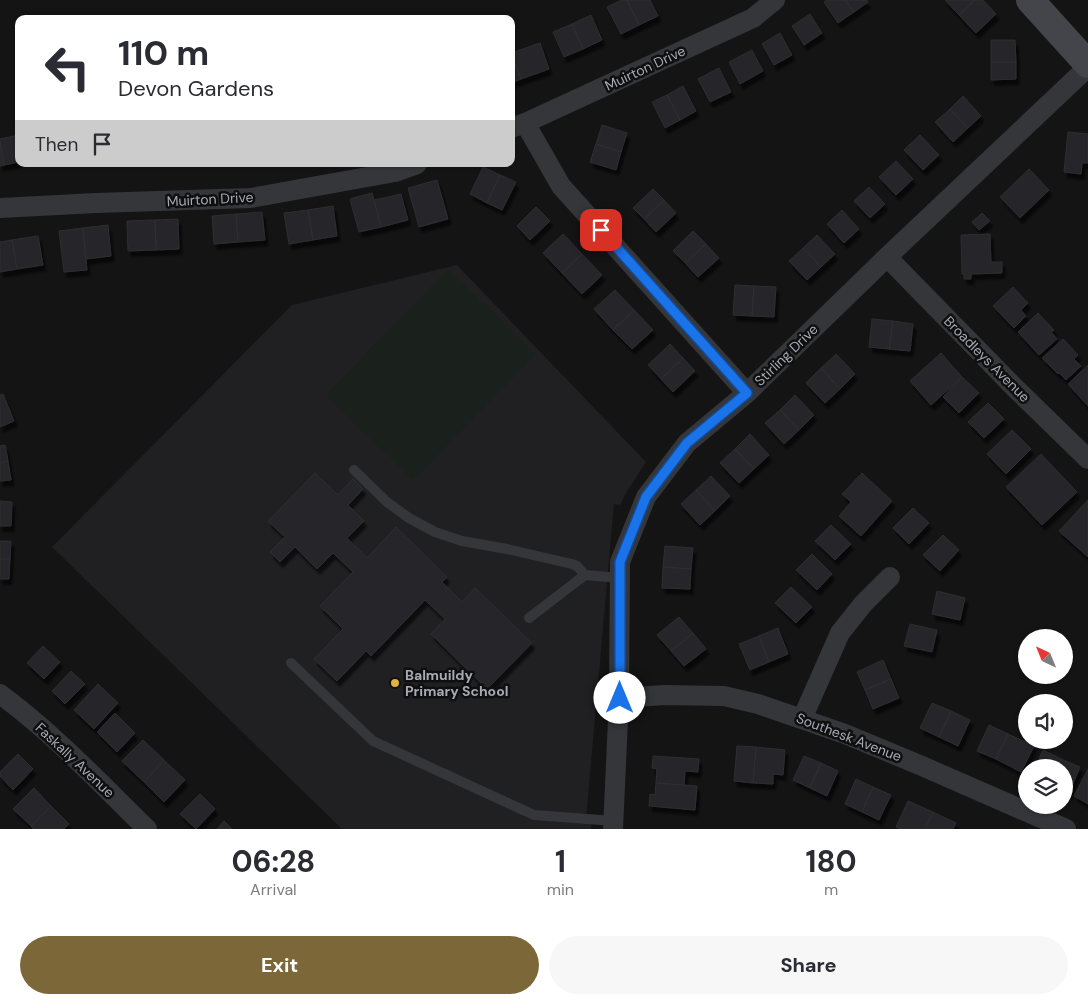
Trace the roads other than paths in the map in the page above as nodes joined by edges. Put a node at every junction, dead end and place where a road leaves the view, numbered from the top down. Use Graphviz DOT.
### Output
graph roads {
  1 [pos="775,0"];
  2 [pos="1030,0"];
  3 [pos="1088,65"];
  4 [pos="518,126"];
  5 [pos="409,167"];
  6 [pos="0,208"];
  7 [pos="887,257"];
  8 [pos="747,393"];
  9 [pos="1088,459"];
  10 [pos="354,470"];
  11 [pos="585,575"];
  12 [pos="890,577"];
  13 [pos="620,578"];
  14 [pos="529,618"];
  15 [pos="291,663"];
  16 [pos="0,694"];
  17 [pos="620,698"];
  18 [pos="802,719"];
  19 [pos="614,825"];
  20 [pos="146,829"];
  21 [pos="1066,829"];
  1 -- 4 [label="street, Muirton Drive"];
  2 -- 3 [label="street"];
  3 -- 7 [label="street, Stirling Drive"];
  4 -- 8 [label="street"];
  5 -- 6 [label="street, Muirton Drive"];
  7 -- 8 [label="street, Stirling Drive"];
  7 -- 9 [label="street, Broadleys Avenue"];
  8 -- 13 [label="street, Stirling Drive"];
  10 -- 11 [label="lane"];
  11 -- 13 [label="lane"];
  11 -- 14 [label="lane"];
  12 -- 18 [label="street"];
  13 -- 17 [label="street, Stirling Drive"];
  15 -- 19 [label="lane"];
  16 -- 20 [label="street, Faskally Avenue"];
  17 -- 18 [label="street, Southesk Avenue"];
  17 -- 19 [label="street, Stirling Drive"];
  18 -- 21 [label="street, Southesk Avenue"];
}
